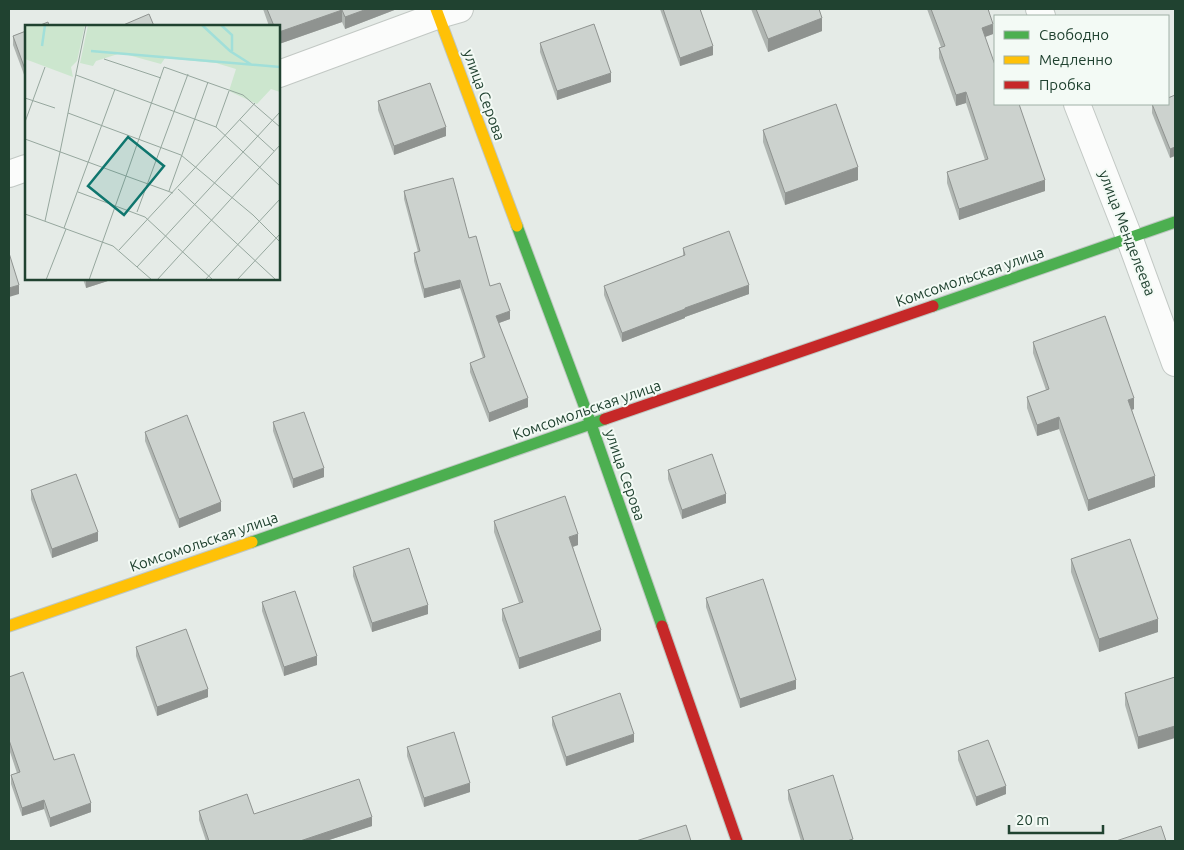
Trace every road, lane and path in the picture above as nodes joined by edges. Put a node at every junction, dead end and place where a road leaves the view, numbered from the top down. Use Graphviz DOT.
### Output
graph roads {
  1 [pos="445,11"];
  2 [pos="280,74"];
  3 [pos="1077,105"];
  4 [pos="25,168"];
  5 [pos="9,174"];
  6 [pos="1175,222"];
  7 [pos="1129,237"];
  8 [pos="1175,363"];
  9 [pos="591,424"];
  10 [pos="9,626"];
  11 [pos="737,841"];
  1 -- 2 [label="street"];
  1 -- 9 [label="main road, улица Серова"];
  3 -- 7 [label="street, улица Менделеева"];
  4 -- 5 [label="street"];
  6 -- 7 [label="main road, Комсомольская улица"];
  7 -- 8 [label="street, улица Менделеева"];
  7 -- 9 [label="main road, Комсомольская улица"];
  9 -- 10 [label="main road, Комсомольская улица"];
  9 -- 11 [label="main road, улица Серова"];
}
